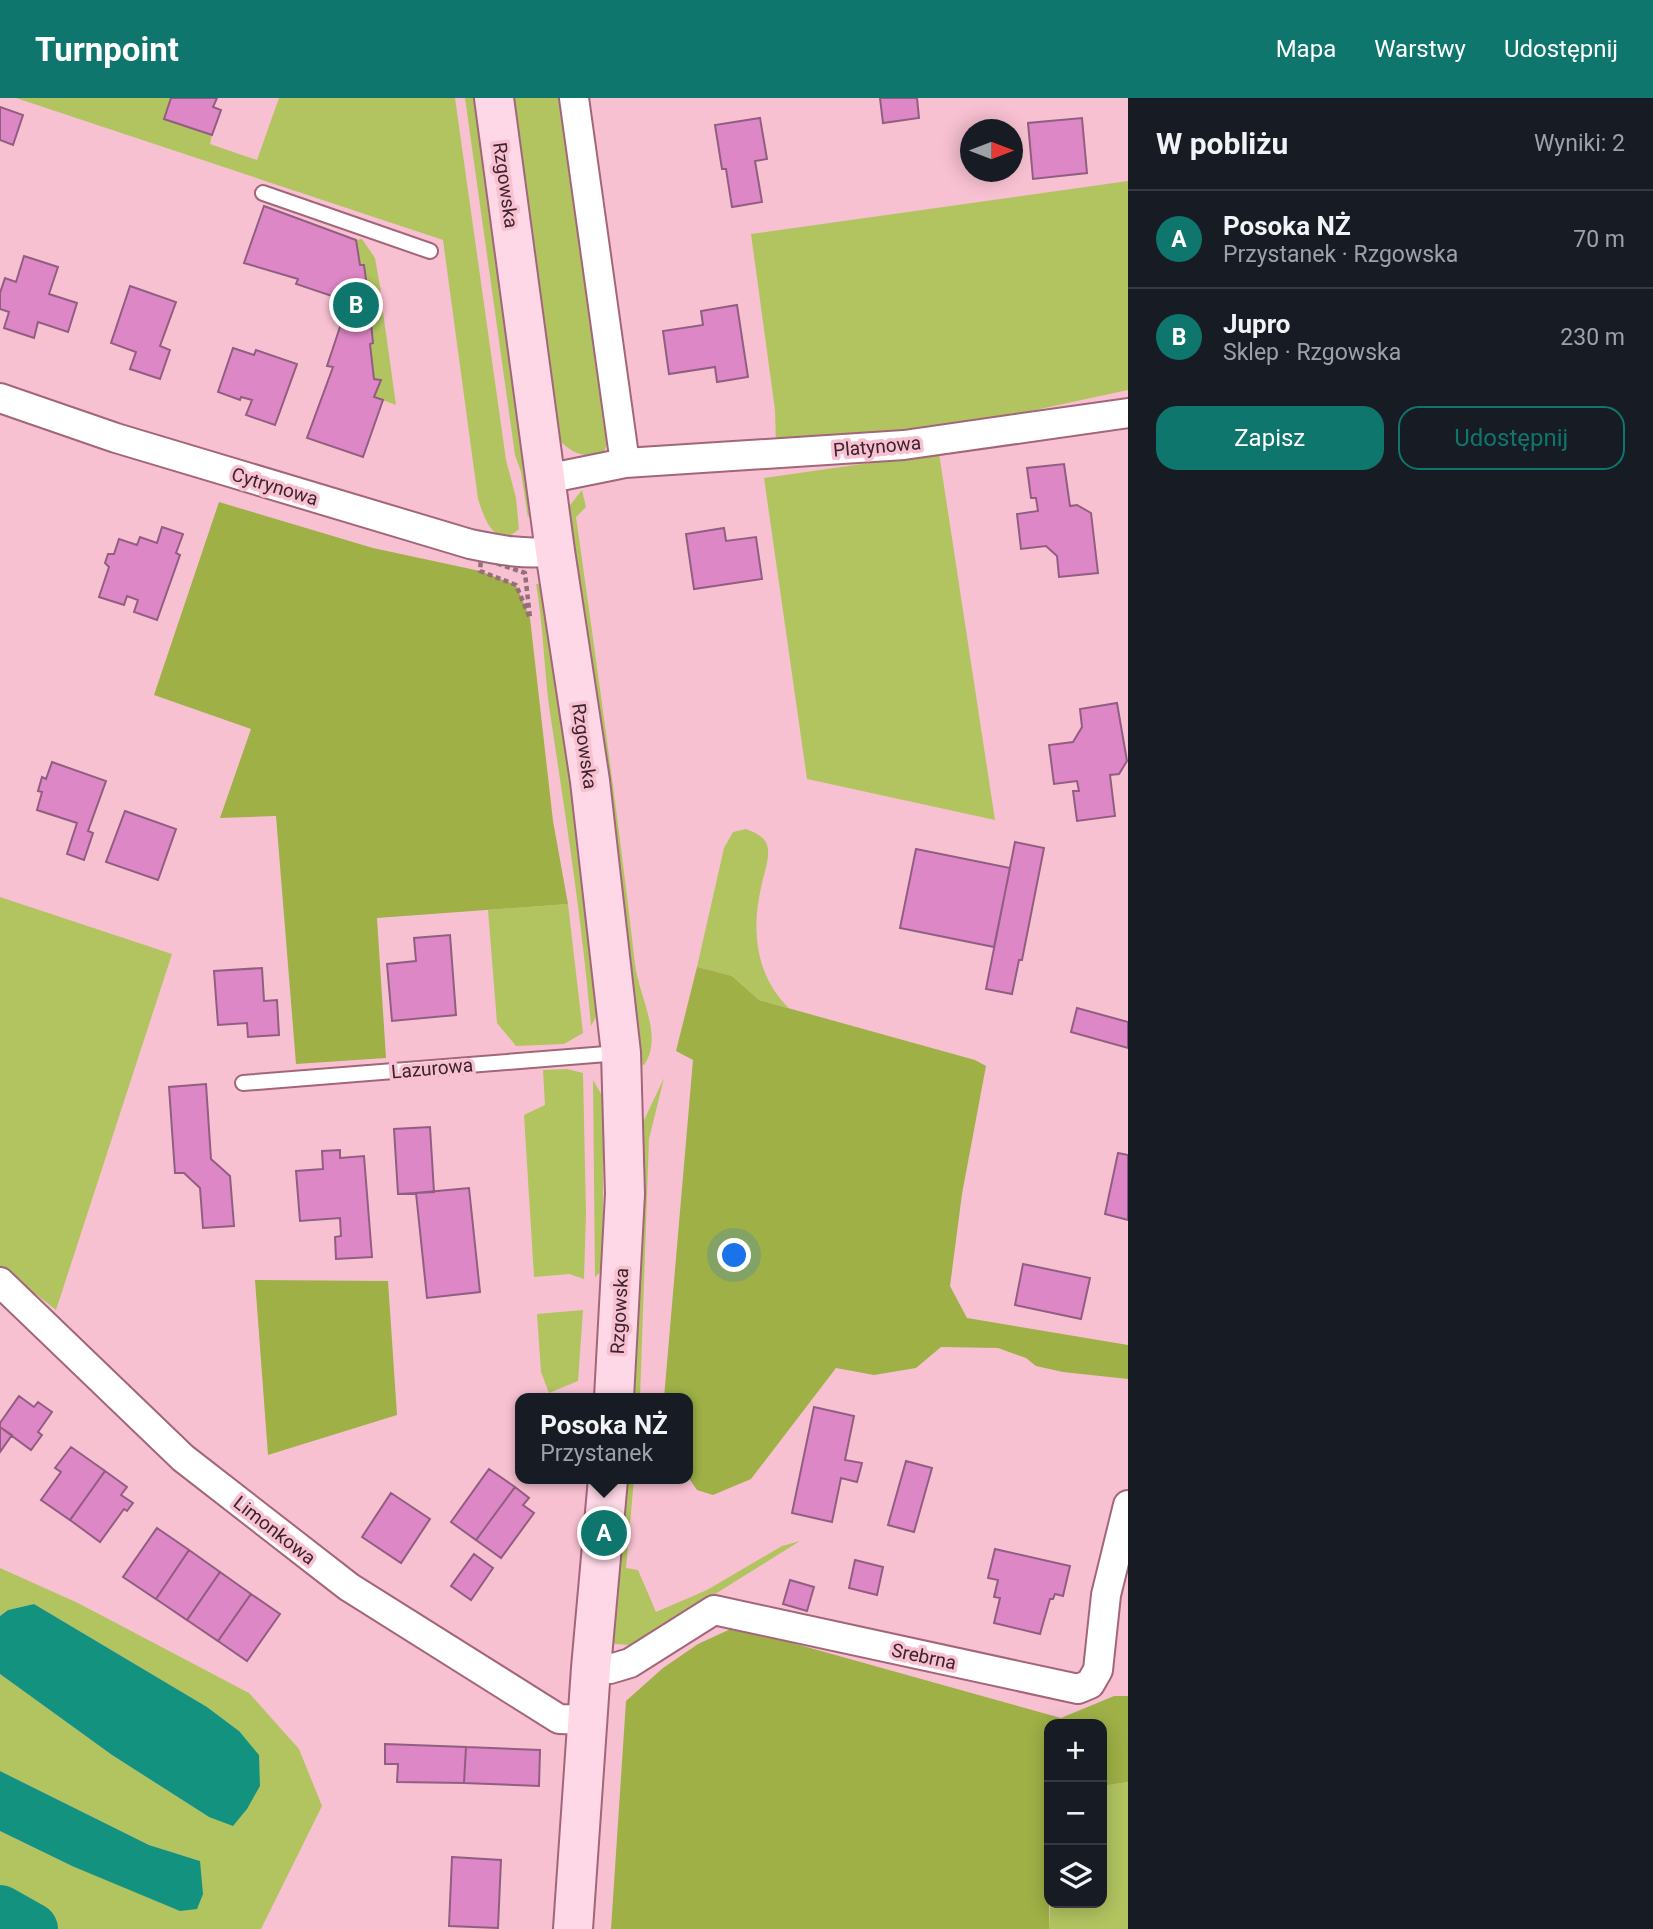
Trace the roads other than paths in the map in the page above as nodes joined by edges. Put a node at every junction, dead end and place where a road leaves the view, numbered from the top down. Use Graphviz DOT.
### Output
graph roads {
  1 [pos="495,98"];
  2 [pos="574,98"];
  3 [pos="263,193"];
  4 [pos="430,251"];
  5 [pos="0,398"];
  6 [pos="1128,413"];
  7 [pos="625,463"];
  8 [pos="546,479"];
  9 [pos="541,552"];
  10 [pos="621,1053"];
  11 [pos="243,1083"];
  12 [pos="0,1282"];
  13 [pos="614,1393"];
  14 [pos="608,1484"];
  15 [pos="1128,1505"];
  16 [pos="592,1668"];
  17 [pos="589,1720"];
  18 [pos="573,1929"];
  1 -- 8 [label="street, Rzgowska"];
  2 -- 7 [label="street"];
  3 -- 4 [label="lane"];
  5 -- 9 [label="street, Cytrynowa"];
  6 -- 7 [label="street, Platynowa"];
  7 -- 8 [label="street, Platynowa"];
  8 -- 9 [label="street, Rzgowska"];
  9 -- 10 [label="street, Rzgowska"];
  10 -- 11 [label="lane, Lazurowa"];
  10 -- 13 [label="street, Rzgowska"];
  12 -- 17 [label="street, Limonkowa"];
  14 -- 16 [label="street"];
  15 -- 16 [label="street, Srebrna"];
  16 -- 17 [label="street"];
  17 -- 18 [label="street"];
}
